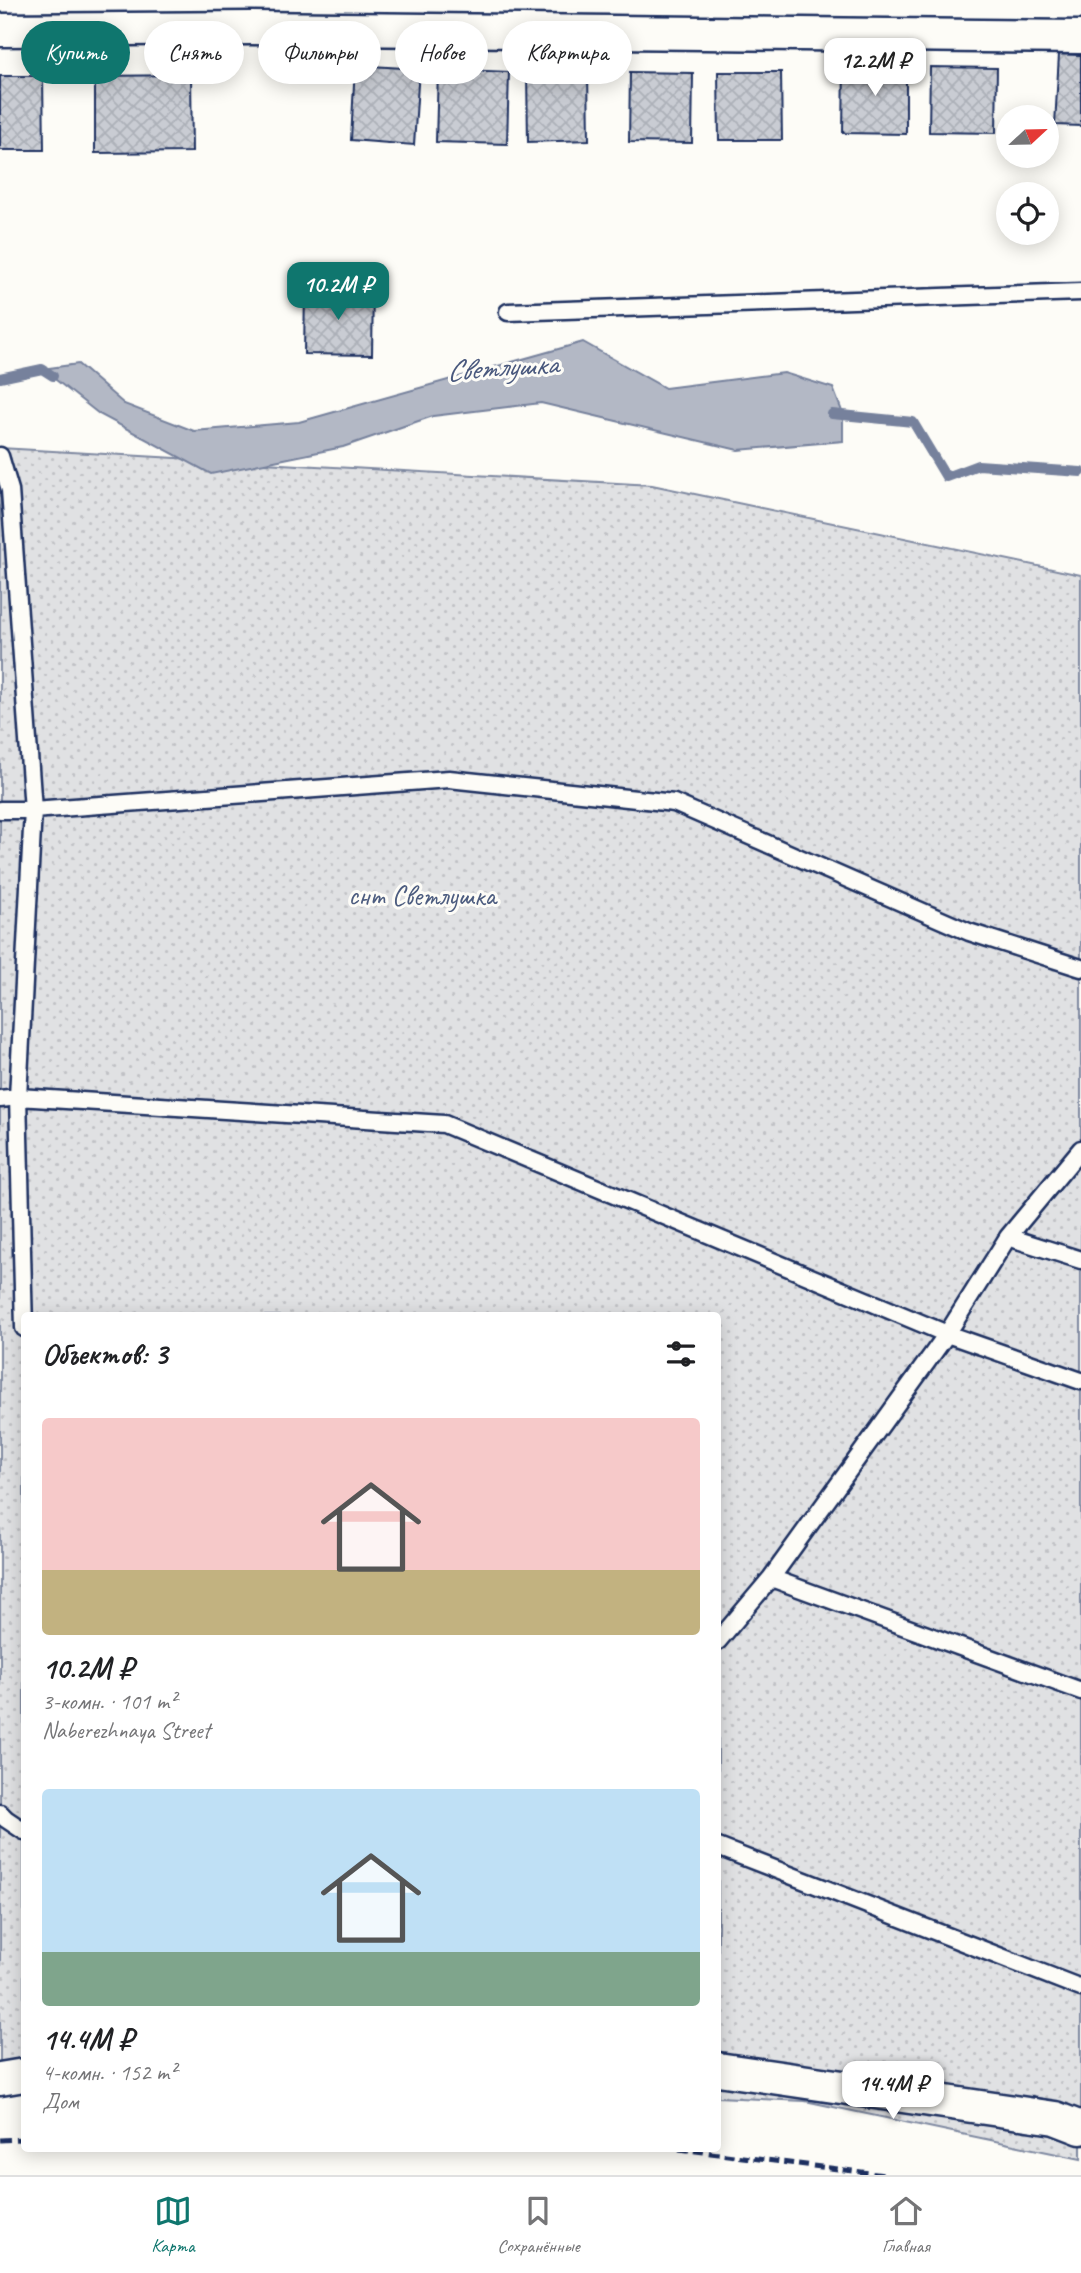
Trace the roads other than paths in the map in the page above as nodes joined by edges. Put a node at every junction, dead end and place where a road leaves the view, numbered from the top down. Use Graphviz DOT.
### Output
graph roads {
  1 [pos="252,14"];
  2 [pos="0,30"];
  3 [pos="1081,37"];
  4 [pos="1081,292"];
  5 [pos="508,312"];
  6 [pos="0,456"];
  7 [pos="0,810"];
  8 [pos="33,810"];
  9 [pos="1081,968"];
  10 [pos="18,1097"];
  11 [pos="0,1099"];
  12 [pos="1081,1149"];
  13 [pos="1008,1237"];
  14 [pos="1081,1260"];
  15 [pos="24,1312"];
  16 [pos="947,1334"];
  17 [pos="1081,1381"];
  18 [pos="771,1578"];
  19 [pos="721,1637"];
  20 [pos="1081,1691"];
  21 [pos="2,1818"];
  22 [pos="21,1829"];
  23 [pos="721,1848"];
  24 [pos="1081,1988"];
  25 [pos="721,2069"];
  26 [pos="21,2076"];
  27 [pos="0,2079"];
  28 [pos="1081,2128"];
  1 -- 2 [label="street"];
  1 -- 3 [label="street"];
  4 -- 5 [label="lane"];
  6 -- 8 [label="lane"];
  7 -- 8 [label="lane"];
  8 -- 9 [label="lane"];
  8 -- 10 [label="lane"];
  10 -- 11 [label="lane"];
  10 -- 15 [label="lane"];
  10 -- 16 [label="lane"];
  12 -- 13 [label="lane"];
  13 -- 14 [label="lane"];
  13 -- 16 [label="lane"];
  16 -- 17 [label="lane"];
  16 -- 18 [label="lane"];
  18 -- 19 [label="lane"];
  18 -- 20 [label="lane"];
  21 -- 22 [label="lane"];
  23 -- 24 [label="lane"];
  25 -- 28 [label="street"];
  26 -- 27 [label="street"];
}
